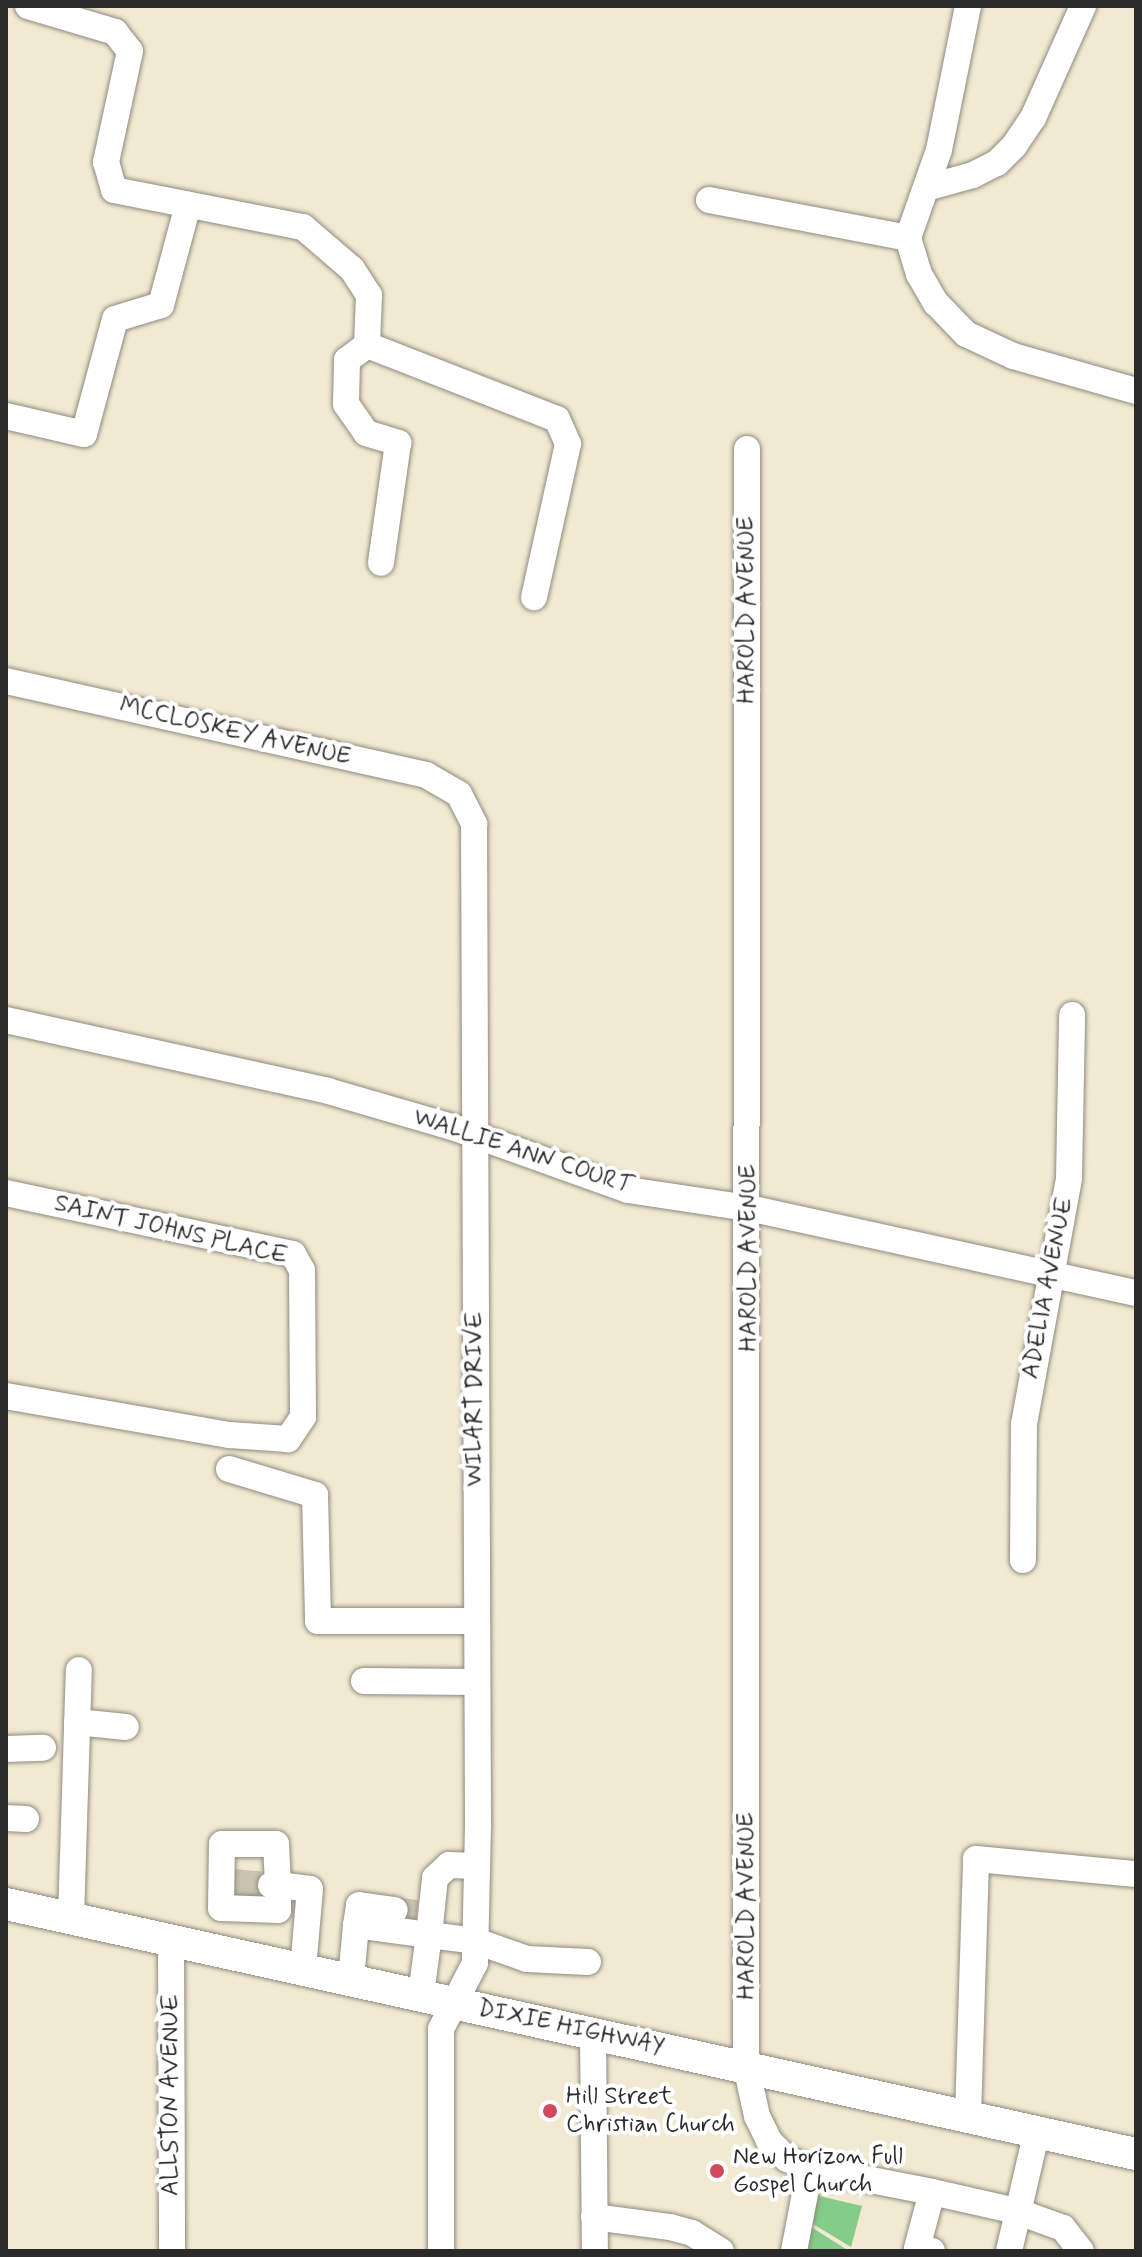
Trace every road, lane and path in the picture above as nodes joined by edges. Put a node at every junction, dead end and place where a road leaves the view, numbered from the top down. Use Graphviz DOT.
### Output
graph roads {
  1 [pos="28,6"];
  2 [pos="968,6"];
  3 [pos="1083,6"];
  4 [pos="926,188"];
  5 [pos="709,200"];
  6 [pos="188,205"];
  7 [pos="908,238"];
  8 [pos="367,345"];
  9 [pos="1136,391"];
  10 [pos="6,416"];
  11 [pos="747,449"];
  12 [pos="381,563"];
  13 [pos="534,597"];
  14 [pos="6,681"];
  15 [pos="459,794"];
  16 [pos="1072,1015"];
  17 [pos="6,1020"];
  18 [pos="476,1136"];
  19 [pos="6,1193"];
  20 [pos="749,1208"];
  21 [pos="1050,1276"];
  22 [pos="1136,1293"];
  23 [pos="6,1396"];
  24 [pos="229,1469"];
  25 [pos="1023,1560"];
  26 [pos="475,1621"];
  27 [pos="79,1670"];
  28 [pos="364,1681"];
  29 [pos="475,1682"];
  30 [pos="77,1722"];
  31 [pos="126,1727"];
  32 [pos="43,1748"];
  33 [pos="6,1749"];
  34 [pos="477,1866"];
  35 [pos="1136,1874"];
  36 [pos="274,1885"];
  37 [pos="6,1904"];
  38 [pos="221,1908"];
  39 [pos="418,1918"];
  40 [pos="71,1919"];
  41 [pos="356,1925"];
  42 [pos="171,1940"];
  43 [pos="476,1941"];
  44 [pos="205,1948"];
  45 [pos="588,1962"];
  46 [pos="303,1969"];
  47 [pos="351,1979"];
  48 [pos="421,1994"];
  49 [pos="457,2004"];
  50 [pos="593,2033"];
  51 [pos="746,2066"];
  52 [pos="968,2116"];
  53 [pos="1037,2131"];
  54 [pos="1136,2154"];
  55 [pos="810,2168"];
  56 [pos="932,2192"];
  57 [pos="1016,2211"];
  58 [pos="594,2217"];
  59 [pos="172,2251"];
  60 [pos="441,2251"];
  61 [pos="595,2251"];
  62 [pos="721,2251"];
  63 [pos="794,2251"];
  64 [pos="932,2251"];
  65 [pos="1009,2251"];
  66 [pos="1081,2251"];
  1 -- 6 [label="street"];
  2 -- 4 [label="street"];
  3 -- 4 [label="street"];
  4 -- 7 [label="street"];
  5 -- 7 [label="street"];
  6 -- 8 [label="street"];
  6 -- 10 [label="street"];
  7 -- 9 [label="street"];
  8 -- 12 [label="street"];
  8 -- 13 [label="street"];
  11 -- 20 [label="street, HAROLD AVENUE"];
  14 -- 15 [label="street, MCCLOSKEY AVENUE"];
  15 -- 18 [label="street, WILART DRIVE"];
  16 -- 21 [label="street, ADELIA AVENUE"];
  17 -- 18 [label="street, WALLIE ANN COURT"];
  18 -- 20 [label="street, WALLIE ANN COURT"];
  18 -- 26 [label="street, WILART DRIVE"];
  19 -- 23 [label="street, SAINT JOHNS PLACE"];
  20 -- 21 [label="street, WALLIE ANN COURT"];
  20 -- 51 [label="street, HAROLD AVENUE"];
  21 -- 22 [label="street, WALLIE ANN COURT"];
  21 -- 25 [label="street, ADELIA AVENUE"];
  24 -- 26 [label="street"];
  26 -- 29 [label="street, WILART DRIVE"];
  27 -- 30 [label="street"];
  28 -- 29 [label="street"];
  29 -- 34 [label="street, WILART DRIVE"];
  30 -- 31 [label="street"];
  30 -- 40 [label="street"];
  32 -- 33 [label="street"];
  34 -- 39 [label="street"];
  34 -- 43 [label="street, WILART DRIVE"];
  35 -- 52 [label="street"];
  36 -- 38 [label="street"];
  36 -- 38 [label="street"];
  36 -- 46 [label="street"];
  37 -- 40 [label="main road, DIXIE HIGHWAY"];
  38 -- 44 [label="street"];
  39 -- 41 [label="street"];
  39 -- 41 [label="street"];
  39 -- 43 [label="street"];
  39 -- 48 [label="street"];
  40 -- 42 [label="main road, DIXIE HIGHWAY"];
  41 -- 47 [label="street"];
  42 -- 44 [label="main road, DIXIE HIGHWAY"];
  42 -- 59 [label="street, ALLSTON AVENUE"];
  43 -- 45 [label="street"];
  43 -- 49 [label="street, WILART DRIVE"];
  44 -- 46 [label="main road, DIXIE HIGHWAY"];
  46 -- 47 [label="main road, DIXIE HIGHWAY"];
  47 -- 48 [label="main road, DIXIE HIGHWAY"];
  48 -- 49 [label="main road, DIXIE HIGHWAY"];
  49 -- 50 [label="main road, DIXIE HIGHWAY"];
  49 -- 60 [label="street, WILART DRIVE"];
  50 -- 51 [label="main road, DIXIE HIGHWAY"];
  50 -- 58 [label="street"];
  51 -- 52 [label="main road, DIXIE HIGHWAY"];
  51 -- 55 [label="street, HAROLD AVENUE"];
  52 -- 53 [label="main road, DIXIE HIGHWAY"];
  53 -- 54 [label="main road, DIXIE HIGHWAY"];
  53 -- 57 [label="street"];
  55 -- 56 [label="street, HAROLD AVENUE"];
  55 -- 63 [label="street"];
  56 -- 57 [label="street, HAROLD AVENUE"];
  56 -- 64 [label="street"];
  57 -- 65 [label="street"];
  57 -- 66 [label="street, HAROLD AVENUE"];
  58 -- 61 [label="street"];
  58 -- 62 [label="street"];
}
